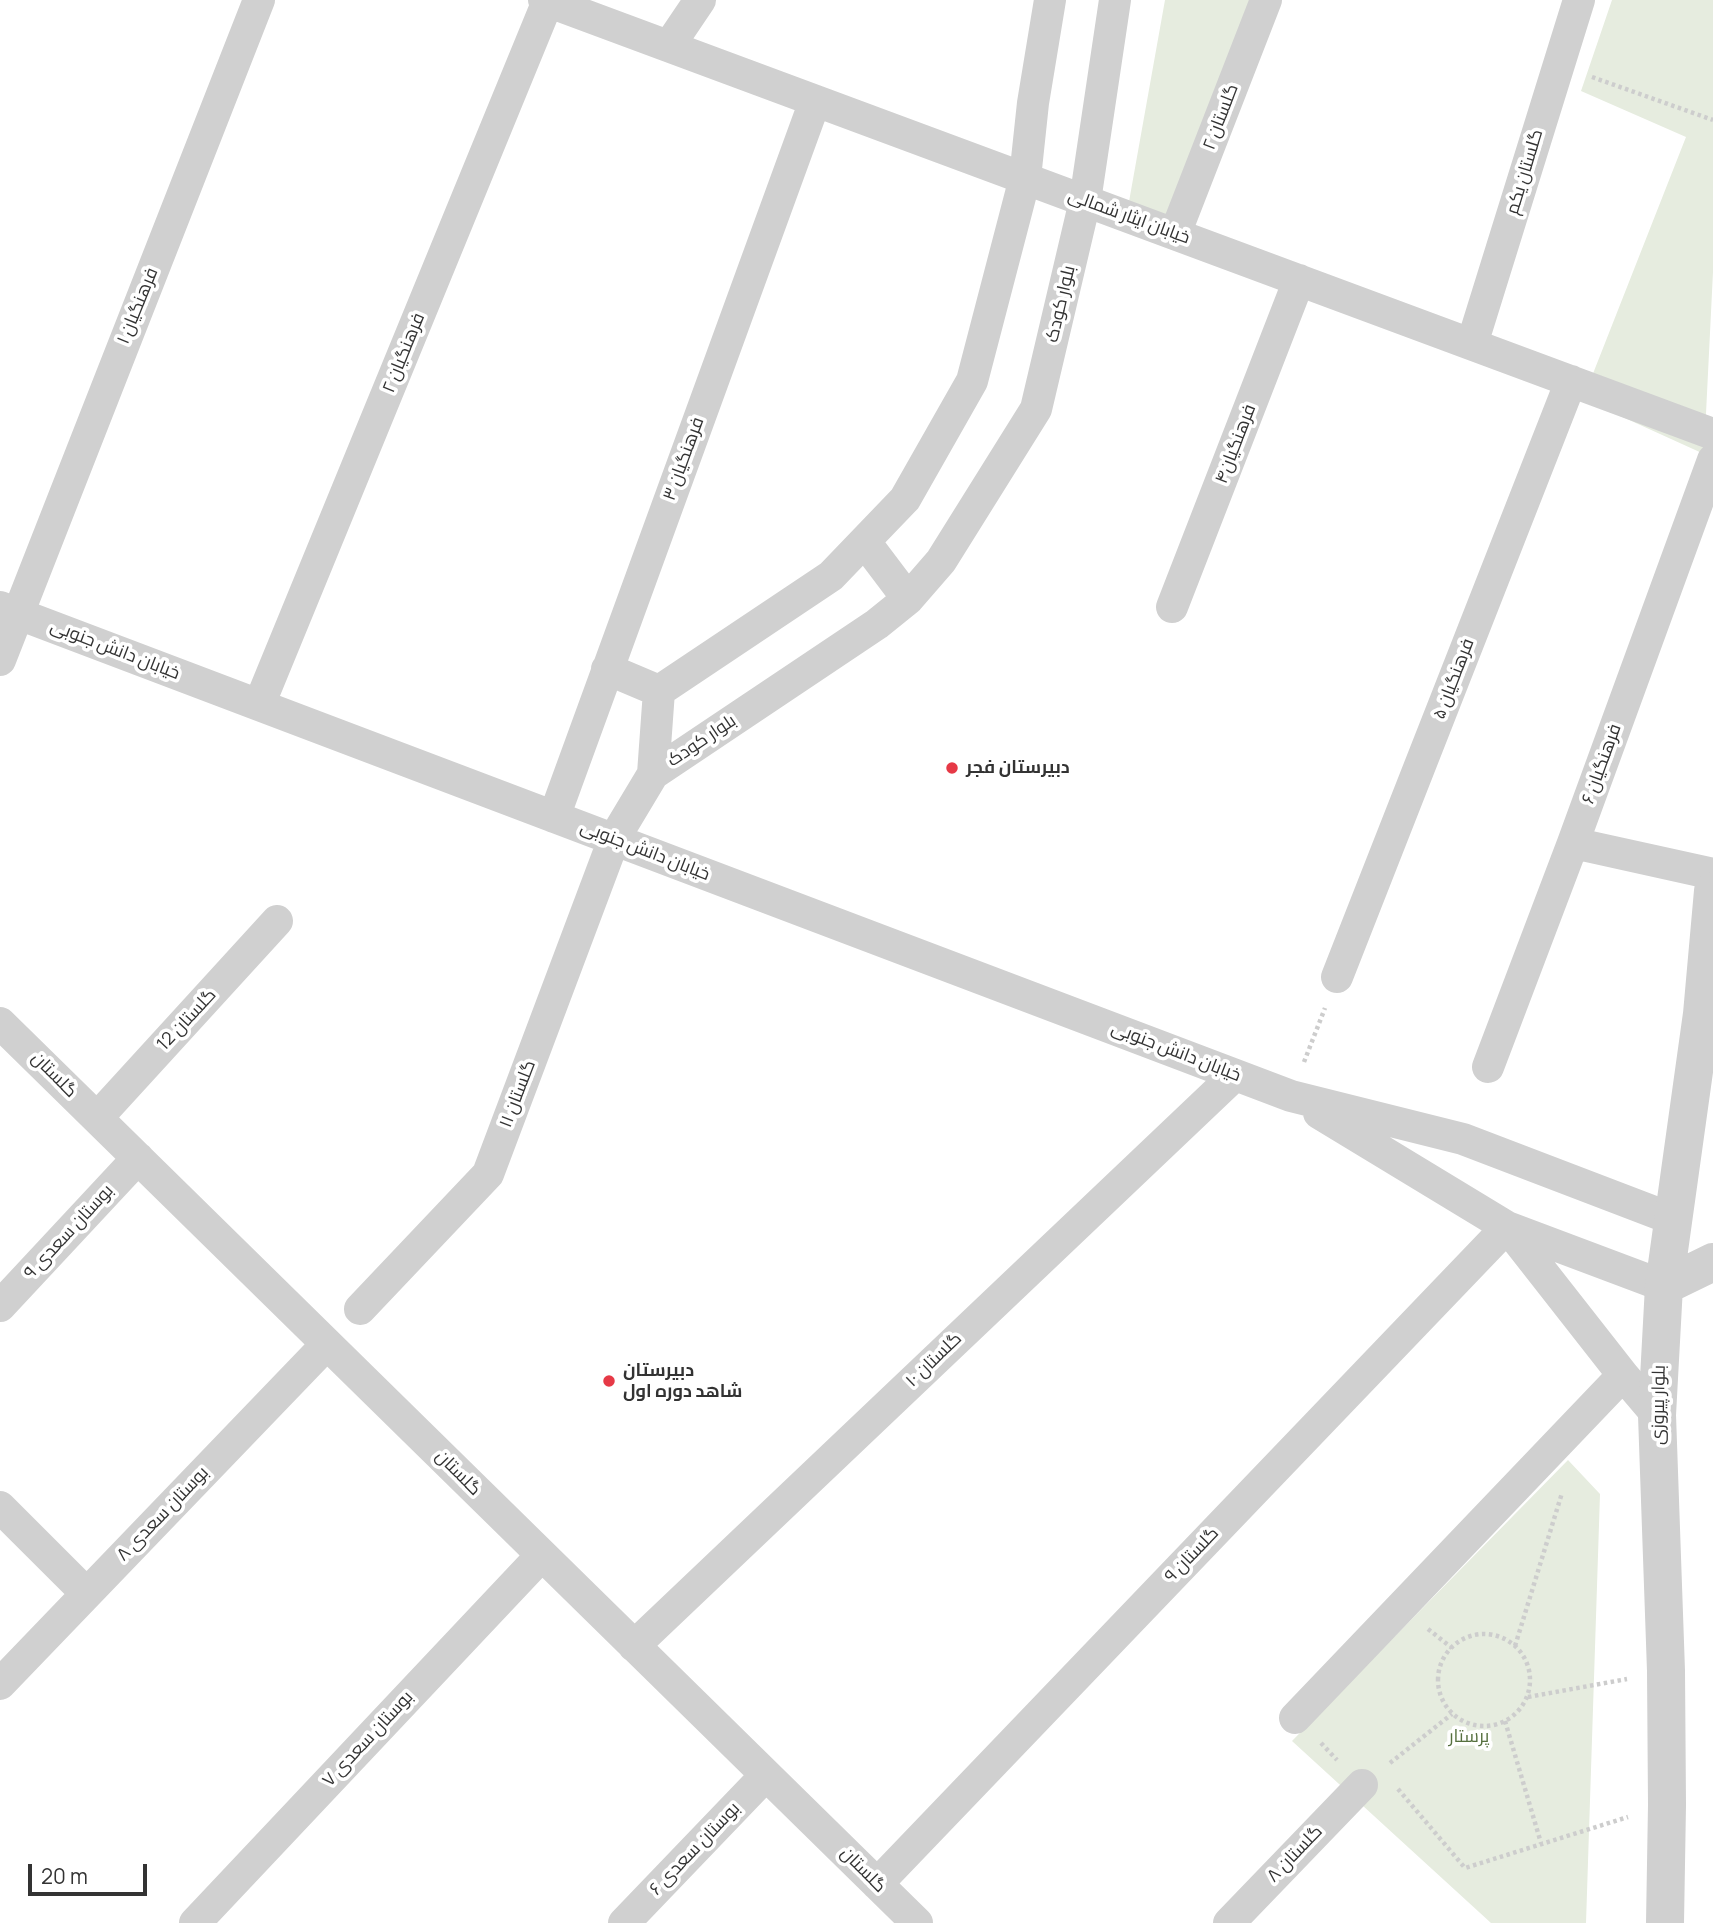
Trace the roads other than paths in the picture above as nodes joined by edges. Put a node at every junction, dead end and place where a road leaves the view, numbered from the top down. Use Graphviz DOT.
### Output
graph roads {
  1 [pos="259,0"];
  2 [pos="700,0"];
  3 [pos="1050,0"];
  4 [pos="1115,0"];
  5 [pos="1266,0"];
  6 [pos="1579,0"];
  7 [pos="546,1"];
  8 [pos="668,46"];
  9 [pos="815,101"];
  10 [pos="1024,178"];
  11 [pos="1085,201"];
  12 [pos="1175,234"];
  13 [pos="1299,280"];
  14 [pos="1472,344"];
  15 [pos="1571,381"];
  16 [pos="1713,434"];
  17 [pos="1713,460"];
  18 [pos="865,542"];
  19 [pos="908,599"];
  20 [pos="1172,607"];
  21 [pos="8,610"];
  22 [pos="0,660"];
  23 [pos="607,669"];
  24 [pos="659,691"];
  25 [pos="260,705"];
  26 [pos="653,774"];
  27 [pos="554,817"];
  28 [pos="614,839"];
  29 [pos="1573,843"];
  30 [pos="1713,874"];
  31 [pos="1713,891"];
  32 [pos="277,922"];
  33 [pos="1337,977"];
  34 [pos="0,1023"];
  35 [pos="1488,1067"];
  36 [pos="1235,1075"];
  37 [pos="1291,1096"];
  38 [pos="97,1118"];
  39 [pos="138,1158"];
  40 [pos="1675,1220"];
  41 [pos="1507,1227"];
  42 [pos="1713,1238"];
  43 [pos="1713,1262"];
  44 [pos="1664,1286"];
  45 [pos="0,1306"];
  46 [pos="360,1309"];
  47 [pos="327,1344"];
  48 [pos="1623,1375"];
  49 [pos="1657,1415"];
  50 [pos="0,1507"];
  51 [pos="542,1555"];
  52 [pos="86,1593"];
  53 [pos="634,1646"];
  54 [pos="0,1684"];
  55 [pos="1295,1718"];
  56 [pos="766,1775"];
  57 [pos="1372,1777"];
  58 [pos="877,1884"];
  59 [pos="195,1923"];
  60 [pos="624,1923"];
  61 [pos="916,1923"];
  62 [pos="1228,1923"];
  63 [pos="1665,1923"];
  1 -- 21 [label="street, فرهنگیان ۱"];
  2 -- 8 [label="street"];
  3 -- 10 [label="street"];
  4 -- 11 [label="street, بلوار کودک"];
  5 -- 12 [label="street, گلستان ۲"];
  6 -- 14 [label="street, گلستان یکم"];
  7 -- 8 [label="street, خیابان ایثار شمالی"];
  7 -- 25 [label="street, فرهنگیان ۲"];
  8 -- 9 [label="street, خیابان ایثار شمالی"];
  9 -- 10 [label="street, خیابان ایثار شمالی"];
  9 -- 23 [label="street, فرهنگیان ۳"];
  10 -- 11 [label="street, خیابان ایثار شمالی"];
  10 -- 18 [label="street"];
  11 -- 12 [label="street, خیابان ایثار شمالی"];
  11 -- 19 [label="street, بلوار کودک"];
  12 -- 13 [label="street, خیابان ایثار شمالی"];
  13 -- 14 [label="street, خیابان ایثار شمالی"];
  13 -- 20 [label="street, فرهنگیان۴"];
  14 -- 15 [label="street, خیابان ایثار شمالی"];
  15 -- 16 [label="street, خیابان ایثار شمالی"];
  15 -- 33 [label="street, فرهنگیان ۵"];
  17 -- 29 [label="street, فرهنگیان ۶"];
  18 -- 19 [label="street"];
  18 -- 24 [label="street"];
  19 -- 26 [label="street, بلوار کودک"];
  21 -- 22 [label="street, فرهنگیان ۱"];
  21 -- 25 [label="street, خیابان دانش جنوبی"];
  23 -- 24 [label="street"];
  23 -- 27 [label="street, فرهنگیان ۳"];
  24 -- 26 [label="street, بلوار کودک"];
  25 -- 27 [label="street, خیابان دانش جنوبی"];
  26 -- 28 [label="street, گلستان ۱۱"];
  27 -- 28 [label="street, خیابان دانش جنوبی"];
  28 -- 36 [label="street, خیابان دانش جنوبی"];
  28 -- 46 [label="street, گلستان ۱۱"];
  29 -- 30 [label="street"];
  29 -- 35 [label="street, فرهنگیان ۶"];
  31 -- 40 [label="street, بلوار پیروزی"];
  32 -- 38 [label="street, گلستان 12"];
  34 -- 38 [label="street, گلستان"];
  36 -- 37 [label="street, خیابان دانش جنوبی"];
  36 -- 53 [label="street, گلستان ۱۰"];
  37 -- 40 [label="street, خیابان دانش جنوبی"];
  37 -- 41 [label="street, خیابان دانش جنوبی"];
  38 -- 39 [label="street, گلستان"];
  39 -- 45 [label="street, بوستان سعدی ۹"];
  39 -- 47 [label="street, گلستان"];
  40 -- 42 [label="street"];
  40 -- 44 [label="street, بلوار پیروزی"];
  41 -- 44 [label="street, خیابان دانش جنوبی"];
  41 -- 48 [label="street, خیابان دانش جنوبی"];
  41 -- 58 [label="street, گلستان ۹"];
  43 -- 44 [label="street"];
  44 -- 49 [label="street, بلوار پیروزی"];
  47 -- 51 [label="street, گلستان"];
  47 -- 52 [label="street, بوستان سعدی ۸"];
  48 -- 49 [label="street, خیابان دانش جنوبی"];
  48 -- 55 [label="street"];
  49 -- 63 [label="street, بلوار پیروزی"];
  50 -- 52 [label="street"];
  51 -- 53 [label="street, گلستان"];
  51 -- 59 [label="street, بوستان سعدی ۷"];
  52 -- 54 [label="street, بوستان سعدی ۸"];
  53 -- 56 [label="street, گلستان"];
  56 -- 58 [label="street, گلستان"];
  56 -- 60 [label="street, بوستان سعدی ۶"];
  57 -- 62 [label="street, گلستان ۸"];
  58 -- 61 [label="street, گلستان"];
}
